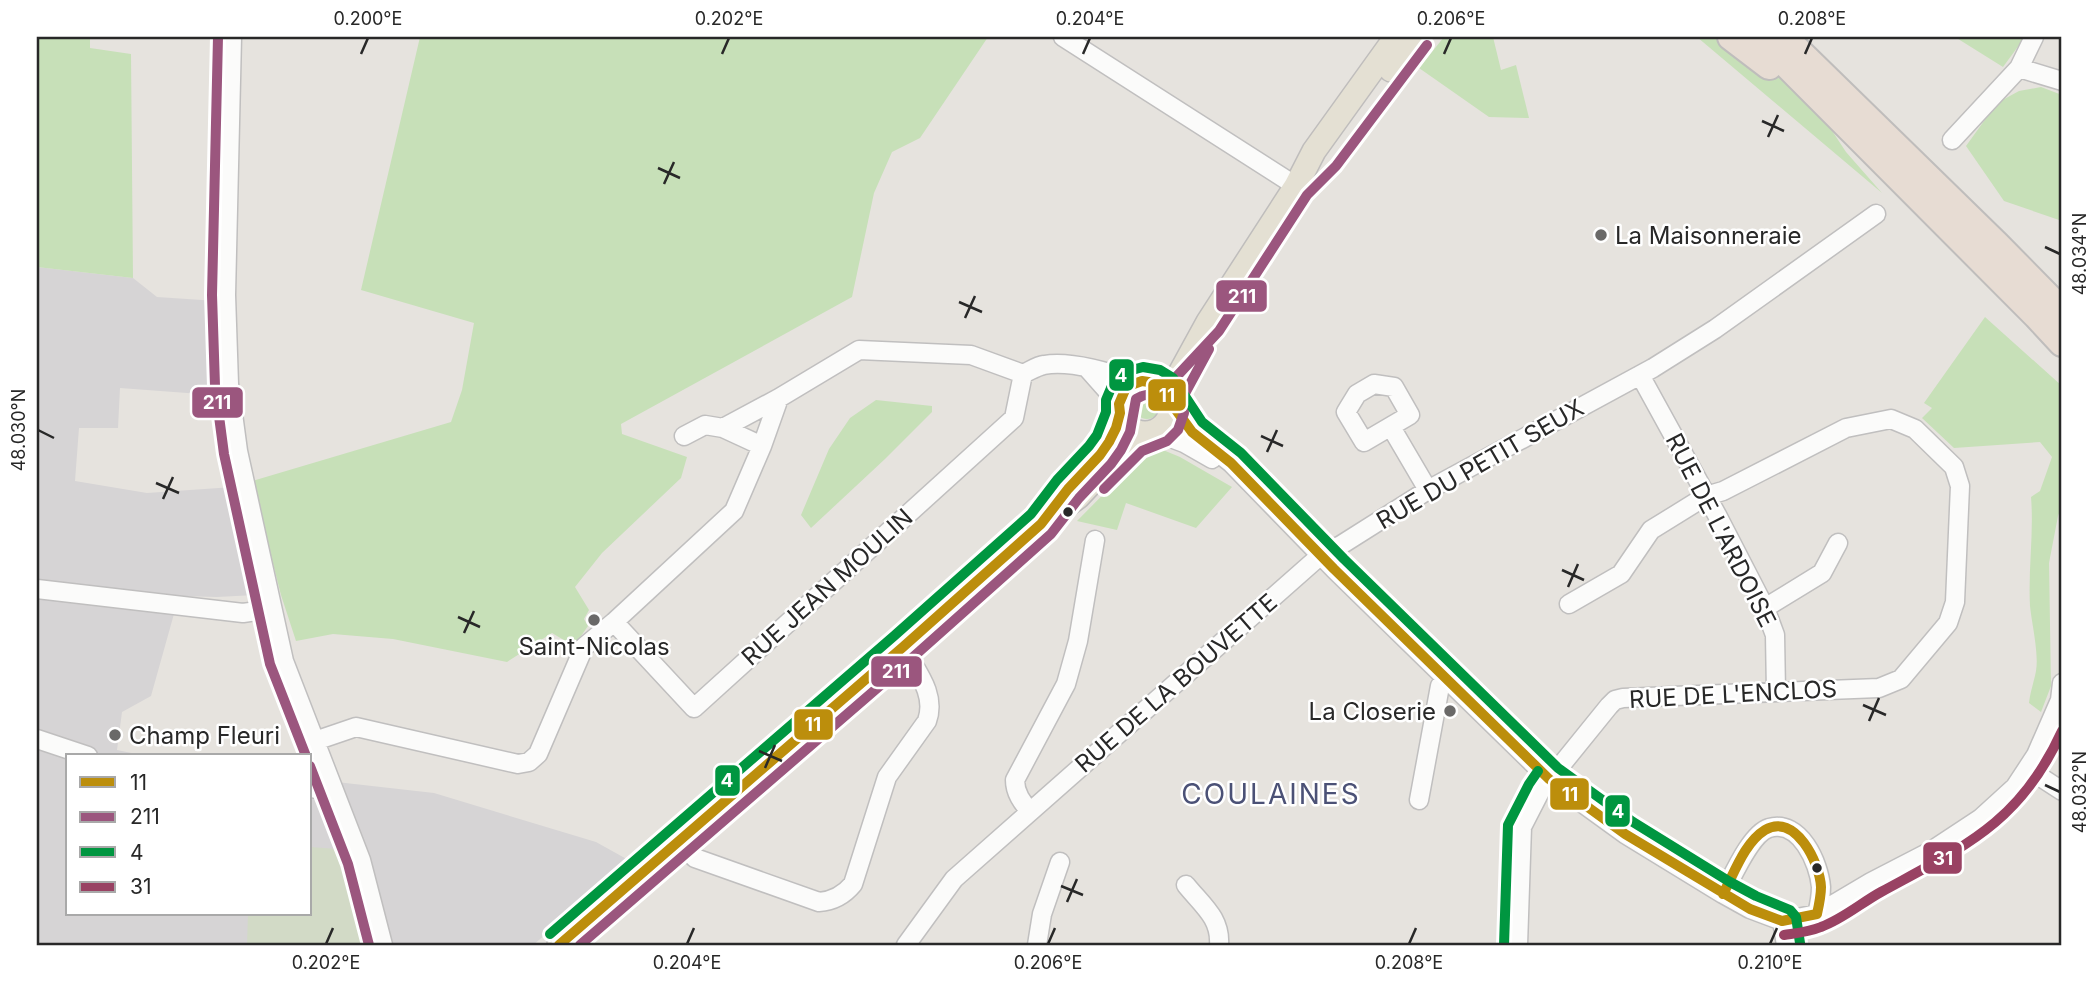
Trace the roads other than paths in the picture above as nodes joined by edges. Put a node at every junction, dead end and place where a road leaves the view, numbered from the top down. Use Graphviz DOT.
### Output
graph roads {
  1 [pos="232,37"];
  2 [pos="1063,37"];
  3 [pos="1385,37"];
  4 [pos="1396,37"];
  5 [pos="1416,37"];
  6 [pos="1731,37"];
  7 [pos="1759,37"];
  8 [pos="1784,37"];
  9 [pos="1806,37"];
  10 [pos="2034,37"];
  11 [pos="2019,68"];
  12 [pos="2062,81"];
  13 [pos="1344,109"];
  14 [pos="1840,117"];
  15 [pos="1888,138"];
  16 [pos="1952,140"];
  17 [pos="1296,186"];
  18 [pos="1876,214"];
  19 [pos="2062,311"];
  20 [pos="1208,322"];
  21 [pos="2062,344"];
  22 [pos="1088,369"];
  23 [pos="1023,374"];
  24 [pos="1640,375"];
  25 [pos="1142,382"];
  26 [pos="779,398"];
  27 [pos="1170,399"];
  28 [pos="1119,409"];
  29 [pos="1391,427"];
  30 [pos="723,428"];
  31 [pos="1149,433"];
  32 [pos="684,436"];
  33 [pos="762,446"];
  34 [pos="1248,480"];
  35 [pos="1427,490"];
  36 [pos="1706,496"];
  37 [pos="1041,524"];
  38 [pos="1095,540"];
  39 [pos="1838,543"];
  40 [pos="1321,555"];
  41 [pos="37,589"];
  42 [pos="1569,604"];
  43 [pos="1765,608"];
  44 [pos="272,609"];
  45 [pos="614,622"];
  46 [pos="903,646"];
  47 [pos="1446,678"];
  48 [pos="2062,684"];
  49 [pos="1776,692"];
  50 [pos="37,739"];
  51 [pos="315,741"];
  52 [pos="82,754"];
  53 [pos="2028,769"];
  54 [pos="1549,779"];
  55 [pos="312,788"];
  56 [pos="333,788"];
  57 [pos="2062,791"];
  58 [pos="1419,800"];
  59 [pos="1031,811"];
  60 [pos="678,842"];
  61 [pos="1060,862"];
  62 [pos="1185,886"];
  63 [pos="1723,894"];
  64 [pos="1818,914"];
  65 [pos="1782,921"];
  66 [pos="383,945"];
  67 [pos="559,945"];
  68 [pos="906,945"];
  69 [pos="1037,945"];
  70 [pos="1219,945"];
  71 [pos="1518,945"];
  72 [pos="1786,945"];
  1 -- 44 [label="street"];
  2 -- 17 [label="street"];
  3 -- 13 [label="main road"];
  4 -- 13 [label="main road"];
  5 -- 17 [label="main road"];
  6 -- 14 [label="highway"];
  7 -- 14 [label="highway"];
  8 -- 15 [label="highway"];
  9 -- 15 [label="highway"];
  10 -- 11 [label="street"];
  11 -- 12 [label="street"];
  11 -- 16 [label="street"];
  13 -- 17 [label="main road"];
  14 -- 21 [label="highway"];
  15 -- 19 [label="highway"];
  17 -- 20 [label="main road"];
  18 -- 24 [label="street, RUE DU PETIT SEUX"];
  20 -- 25 [label="main road"];
  20 -- 27 [label="main road"];
  22 -- 23 [label="street"];
  22 -- 25 [label="street"];
  22 -- 28 [label="street"];
  23 -- 26 [label="street"];
  23 -- 45 [label="street, RUE JEAN MOULIN"];
  24 -- 35 [label="street, RUE DU PETIT SEUX"];
  24 -- 36 [label="street, RUE DE L'ARDOISE"];
  25 -- 27 [label="main road"];
  25 -- 28 [label="main road"];
  26 -- 30 [label="street"];
  26 -- 33 [label="street"];
  27 -- 31 [label="main road"];
  27 -- 34 [label="street"];
  28 -- 31 [label="main road"];
  28 -- 37 [label="main road"];
  29 -- 35 [label="street"];
  30 -- 32 [label="street"];
  30 -- 33 [label="street"];
  31 -- 34 [label="street"];
  31 -- 37 [label="main road"];
  33 -- 45 [label="street"];
  34 -- 40 [label="street"];
  35 -- 40 [label="street, RUE DU PETIT SEUX"];
  36 -- 42 [label="street, RUE DE L'ENCLOS"];
  36 -- 43 [label="street, RUE DE L'ARDOISE"];
  36 -- 49 [label="street, RUE DE L'ENCLOS"];
  37 -- 46 [label="main road"];
  38 -- 59 [label="street"];
  39 -- 43 [label="street"];
  40 -- 47 [label="street"];
  40 -- 59 [label="street, RUE DE LA BOUVETTE"];
  41 -- 44 [label="street"];
  43 -- 49 [label="street, RUE DE L'ARDOISE"];
  44 -- 51 [label="street"];
  45 -- 51 [label="street"];
  46 -- 60 [label="main road"];
  46 -- 60 [label="street"];
  47 -- 54 [label="street"];
  47 -- 58 [label="street"];
  48 -- 53 [label="street"];
  49 -- 54 [label="street, RUE DE L'ENCLOS"];
  50 -- 52 [label="street"];
  51 -- 56 [label="street"];
  53 -- 57 [label="street"];
  53 -- 64 [label="street"];
  54 -- 63 [label="street"];
  54 -- 71 [label="street, RUE DE L'ENCLOS"];
  55 -- 56 [label="street"];
  56 -- 66 [label="street"];
  59 -- 68 [label="street, RUE DE LA BOUVETTE"];
  60 -- 67 [label="main road"];
  61 -- 69 [label="street"];
  62 -- 70 [label="street"];
  63 -- 64 [label="street"];
  63 -- 65 [label="street"];
  64 -- 65 [label="street"];
  65 -- 72 [label="street"];
}
